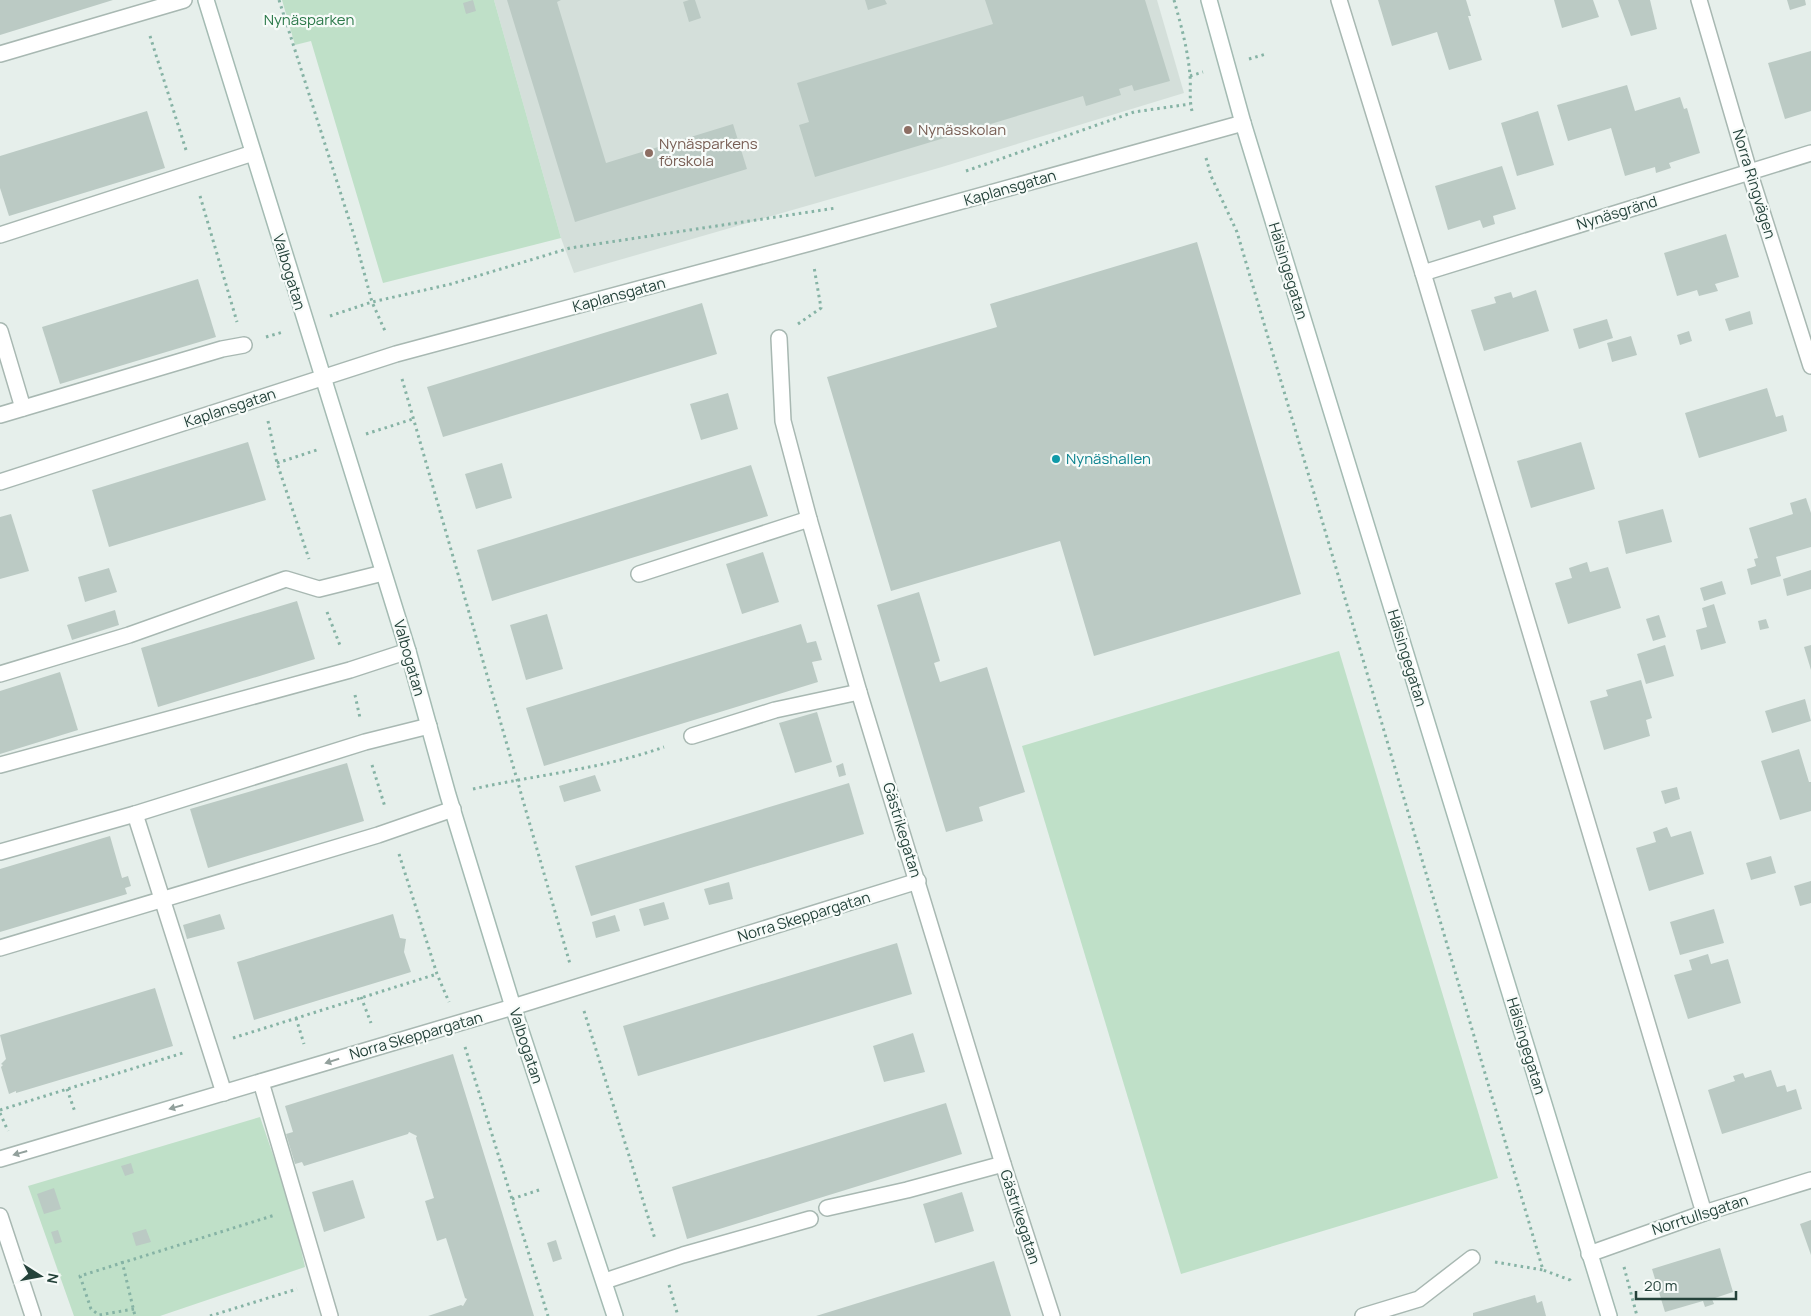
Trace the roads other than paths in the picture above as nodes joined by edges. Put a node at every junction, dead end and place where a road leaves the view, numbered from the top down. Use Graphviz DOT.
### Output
graph roads {
  1 [pos="184,0"];
  2 [pos="206,0"];
  3 [pos="1208,0"];
  4 [pos="1339,0"];
  5 [pos="1699,0"];
  6 [pos="0,54"];
  7 [pos="1243,123"];
  8 [pos="253,153"];
  9 [pos="1811,153"];
  10 [pos="1749,171"];
  11 [pos="0,235"];
  12 [pos="1423,273"];
  13 [pos="0,331"];
  14 [pos="779,338"];
  15 [pos="244,344"];
  16 [pos="1811,366"];
  17 [pos="323,378"];
  18 [pos="23,408"];
  19 [pos="0,415"];
  20 [pos="0,482"];
  21 [pos="809,519"];
  22 [pos="383,573"];
  23 [pos="639,574"];
  24 [pos="408,651"];
  25 [pos="0,674"];
  26 [pos="859,692"];
  27 [pos="428,726"];
  28 [pos="692,736"];
  29 [pos="0,765"];
  30 [pos="453,809"];
  31 [pos="135,814"];
  32 [pos="0,852"];
  33 [pos="918,881"];
  34 [pos="162,900"];
  35 [pos="0,948"];
  36 [pos="513,1007"];
  37 [pos="261,1082"];
  38 [pos="224,1093"];
  39 [pos="0,1159"];
  40 [pos="1003,1164"];
  41 [pos="1811,1180"];
  42 [pos="827,1208"];
  43 [pos="1704,1213"];
  44 [pos="0,1216"];
  45 [pos="810,1220"];
  46 [pos="1589,1254"];
  47 [pos="1472,1258"];
  48 [pos="605,1281"];
  49 [pos="33,1316"];
  50 [pos="330,1316"];
  51 [pos="615,1316"];
  52 [pos="1052,1316"];
  53 [pos="1363,1316"];
  54 [pos="1609,1316"];
  1 -- 6 [label="street"];
  2 -- 8 [label="street, Valbogatan"];
  3 -- 7 [label="street, Hälsingegatan"];
  4 -- 12 [label="street"];
  5 -- 10 [label="street, Norra Ringvägen"];
  7 -- 17 [label="street, Kaplansgatan"];
  7 -- 46 [label="street, Hälsingegatan"];
  8 -- 11 [label="street"];
  8 -- 17 [label="street, Valbogatan"];
  9 -- 10 [label="street, Nynäsgränd"];
  10 -- 12 [label="street, Nynäsgränd"];
  10 -- 16 [label="street, Norra Ringvägen"];
  12 -- 43 [label="street"];
  13 -- 18 [label="street"];
  14 -- 21 [label="street, Gästrikegatan"];
  15 -- 18 [label="street"];
  17 -- 20 [label="street, Kaplansgatan"];
  17 -- 22 [label="street, Valbogatan"];
  18 -- 19 [label="street"];
  21 -- 23 [label="street"];
  21 -- 26 [label="street, Gästrikegatan"];
  22 -- 24 [label="street, Valbogatan"];
  22 -- 25 [label="street"];
  24 -- 27 [label="street, Valbogatan"];
  24 -- 29 [label="street"];
  26 -- 28 [label="street"];
  26 -- 33 [label="street, Gästrikegatan"];
  27 -- 30 [label="street, Valbogatan"];
  27 -- 31 [label="street"];
  30 -- 34 [label="street"];
  30 -- 36 [label="street, Valbogatan"];
  31 -- 32 [label="street"];
  31 -- 34 [label="street"];
  33 -- 36 [label="street, Norra Skeppargatan"];
  33 -- 40 [label="street, Gästrikegatan"];
  34 -- 35 [label="street"];
  34 -- 38 [label="street"];
  36 -- 37 [label="street, Norra Skeppargatan, one-way"];
  36 -- 48 [label="street, Valbogatan"];
  37 -- 38 [label="street, Norra Skeppargatan"];
  37 -- 50 [label="street"];
  38 -- 39 [label="street, Norra Skeppargatan, one-way"];
  40 -- 42 [label="street"];
  40 -- 52 [label="street, Gästrikegatan"];
  41 -- 43 [label="street, Norrtullsgatan"];
  43 -- 46 [label="street, Norrtullsgatan"];
  44 -- 49 [label="street"];
  45 -- 48 [label="street"];
  46 -- 54 [label="street, Hälsingegatan"];
  47 -- 53 [label="street"];
  48 -- 51 [label="street, Valbogatan"];
}
